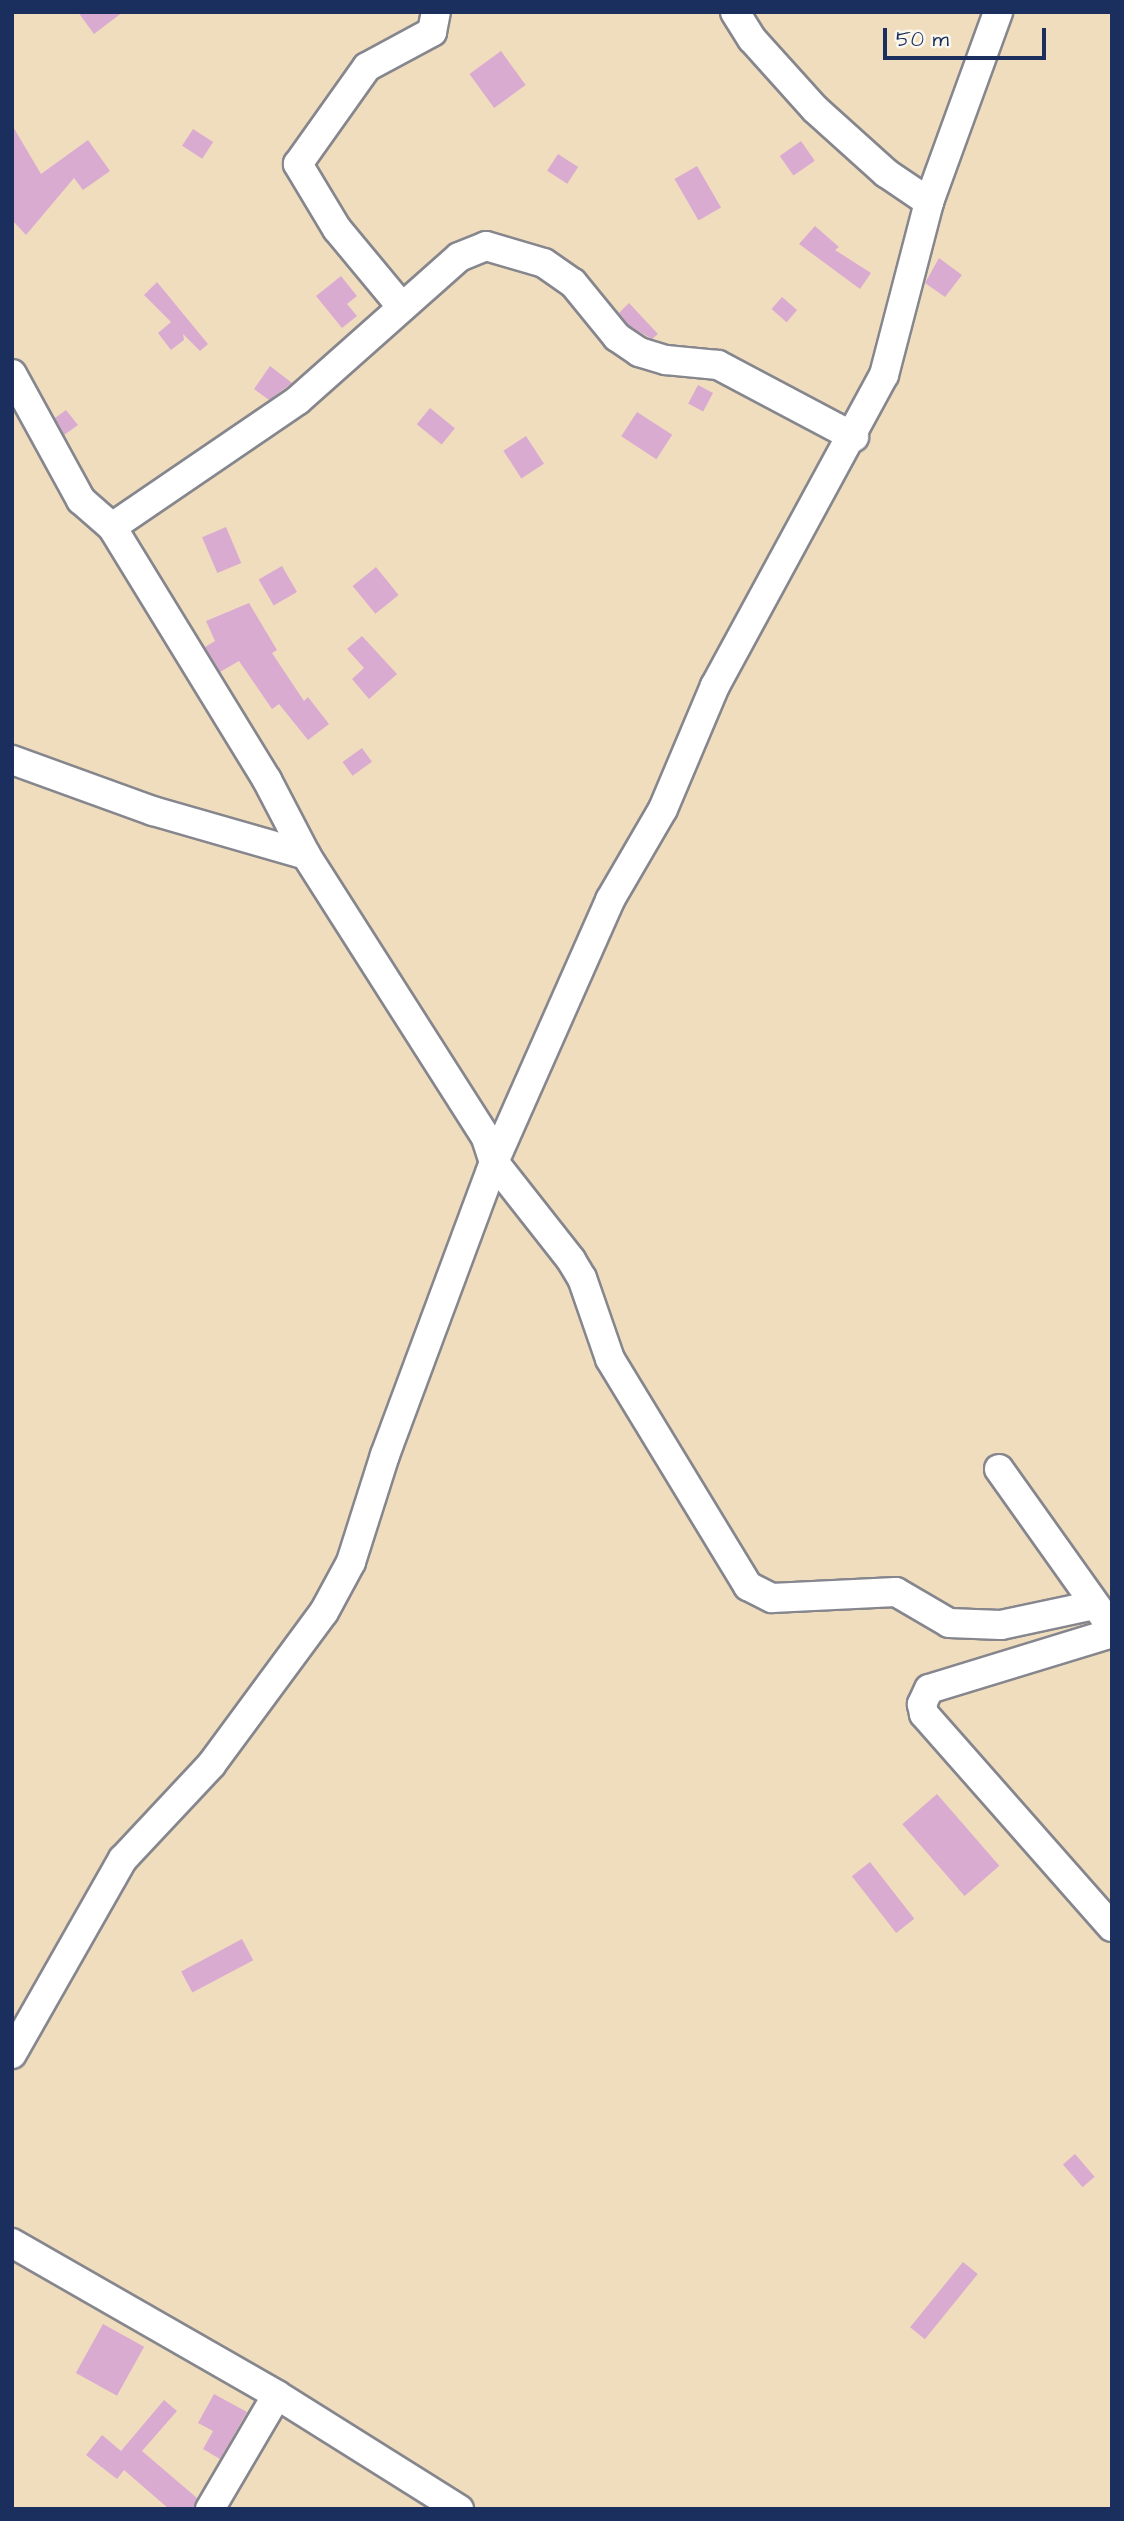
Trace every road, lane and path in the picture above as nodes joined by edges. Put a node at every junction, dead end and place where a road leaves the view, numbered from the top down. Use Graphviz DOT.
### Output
graph roads {
  1 [pos="436,12"];
  2 [pos="735,12"];
  3 [pos="998,12"];
  4 [pos="929,202"];
  5 [pos="401,306"];
  6 [pos="12,374"];
  7 [pos="854,437"];
  8 [pos="112,527"];
  9 [pos="12,760"];
  10 [pos="306,855"];
  11 [pos="494,1162"];
  12 [pos="999,1469"];
  13 [pos="1103,1615"];
  14 [pos="1112,1633"];
  15 [pos="1112,1927"];
  16 [pos="12,2054"];
  17 [pos="12,2243"];
  18 [pos="277,2395"];
  19 [pos="210,2509"];
  20 [pos="459,2509"];
  1 -- 5 [label="street"];
  2 -- 4 [label="street"];
  3 -- 4 [label="street"];
  4 -- 7 [label="street"];
  5 -- 7 [label="street"];
  5 -- 8 [label="street"];
  6 -- 8 [label="street"];
  7 -- 11 [label="street"];
  8 -- 10 [label="street"];
  9 -- 10 [label="street"];
  10 -- 11 [label="street"];
  11 -- 13 [label="street"];
  11 -- 16 [label="street"];
  12 -- 13 [label="street"];
  14 -- 15 [label="street"];
  17 -- 18 [label="street"];
  18 -- 19 [label="street"];
  18 -- 20 [label="street"];
}
